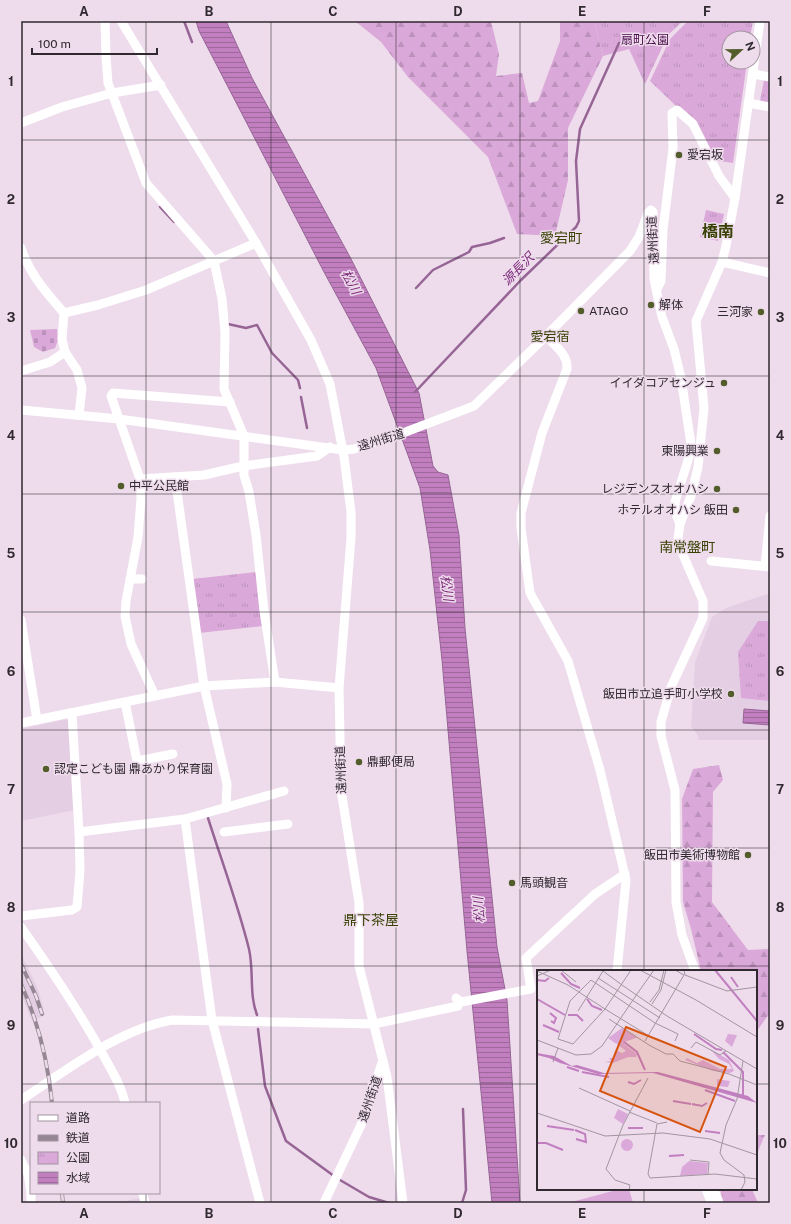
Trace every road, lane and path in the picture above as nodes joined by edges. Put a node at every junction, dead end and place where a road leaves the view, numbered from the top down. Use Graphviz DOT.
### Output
graph roads {
  1 [pos="105,21"];
  2 [pos="121,21"];
  3 [pos="760,21"];
  4 [pos="753,74"];
  5 [pos="770,77"];
  6 [pos="161,86"];
  7 [pos="112,93"];
  8 [pos="748,104"];
  9 [pos="770,107"];
  10 [pos="21,123"];
  11 [pos="735,198"];
  12 [pos="256,243"];
  13 [pos="21,248"];
  14 [pos="214,261"];
  15 [pos="722,262"];
  16 [pos="770,273"];
  17 [pos="656,290"];
  18 [pos="64,313"];
  19 [pos="546,336"];
  20 [pos="64,352"];
  21 [pos="21,371"];
  22 [pos="230,402"];
  23 [pos="21,410"];
  24 [pos="79,415"];
  25 [pos="118,419"];
  26 [pos="244,436"];
  27 [pos="330,447"];
  28 [pos="343,450"];
  29 [pos="243,466"];
  30 [pos="175,477"];
  31 [pos="140,478"];
  32 [pos="770,516"];
  33 [pos="680,524"];
  34 [pos="711,561"];
  35 [pos="768,567"];
  36 [pos="130,579"];
  37 [pos="142,580"];
  38 [pos="21,620"];
  39 [pos="275,682"];
  40 [pos="204,686"];
  41 [pos="339,688"];
  42 [pos="156,696"];
  43 [pos="125,702"];
  44 [pos="72,713"];
  45 [pos="37,720"];
  46 [pos="21,723"];
  47 [pos="173,754"];
  48 [pos="284,791"];
  49 [pos="226,808"];
  50 [pos="185,819"];
  51 [pos="288,824"];
  52 [pos="79,832"];
  53 [pos="224,832"];
  54 [pos="625,874"];
  55 [pos="21,916"];
  56 [pos="21,927"];
  57 [pos="617,970"];
  58 [pos="695,970"];
  59 [pos="212,1020"];
  60 [pos="374,1024"];
  61 [pos="100,1050"];
  62 [pos="383,1059"];
  63 [pos="21,1100"];
  64 [pos="125,1102"];
  65 [pos="21,1160"];
  66 [pos="30,1187"];
  67 [pos="706,1190"];
  68 [pos="714,1190"];
  69 [pos="718,1202"];
  70 [pos="260,1203"];
  71 [pos="324,1203"];
  72 [pos="403,1203"];
  1 -- 7 [label="street"];
  2 -- 6 [label="street"];
  3 -- 4 [label="street"];
  4 -- 5 [label="street"];
  4 -- 8 [label="street"];
  6 -- 7 [label="street"];
  6 -- 12 [label="street"];
  7 -- 10 [label="street"];
  7 -- 14 [label="street"];
  8 -- 9 [label="street"];
  8 -- 11 [label="street"];
  11 -- 15 [label="street"];
  11 -- 17 [label="street, 遠州街道"];
  12 -- 14 [label="street"];
  12 -- 28 [label="street"];
  13 -- 18 [label="street"];
  14 -- 18 [label="street"];
  14 -- 22 [label="street"];
  15 -- 16 [label="street"];
  15 -- 33 [label="street"];
  17 -- 19 [label="street, 遠州街道"];
  17 -- 33 [label="street"];
  18 -- 20 [label="street"];
  19 -- 28 [label="street, 遠州街道"];
  19 -- 54 [label="street"];
  20 -- 21 [label="street"];
  20 -- 24 [label="street"];
  22 -- 25 [label="street"];
  22 -- 26 [label="street"];
  23 -- 24 [label="street"];
  24 -- 25 [label="street"];
  25 -- 26 [label="street"];
  25 -- 31 [label="street"];
  26 -- 27 [label="street"];
  26 -- 29 [label="street"];
  27 -- 28 [label="street"];
  27 -- 29 [label="street"];
  28 -- 41 [label="street, 遠州街道"];
  29 -- 30 [label="street"];
  29 -- 39 [label="street"];
  30 -- 31 [label="street"];
  30 -- 40 [label="street"];
  31 -- 36 [label="street"];
  32 -- 35 [label="street"];
  33 -- 58 [label="street"];
  34 -- 35 [label="street"];
  36 -- 37 [label="street"];
  36 -- 42 [label="street"];
  38 -- 45 [label="street"];
  39 -- 40 [label="street"];
  39 -- 41 [label="street"];
  40 -- 42 [label="street"];
  40 -- 49 [label="street"];
  41 -- 60 [label="street, 遠州街道"];
  42 -- 43 [label="street"];
  43 -- 44 [label="street"];
  43 -- 47 [label="street"];
  44 -- 45 [label="street"];
  44 -- 52 [label="street"];
  45 -- 46 [label="street"];
  48 -- 49 [label="street"];
  49 -- 50 [label="street"];
  50 -- 52 [label="street"];
  50 -- 59 [label="street"];
  51 -- 53 [label="street"];
  52 -- 55 [label="street"];
  54 -- 57 [label="street"];
  54 -- 60 [label="street"];
  56 -- 61 [label="street"];
  59 -- 60 [label="street"];
  59 -- 61 [label="street"];
  59 -- 70 [label="street"];
  60 -- 62 [label="street, 遠州街道"];
  61 -- 63 [label="street"];
  61 -- 64 [label="street"];
  62 -- 71 [label="street, 遠州街道"];
  62 -- 72 [label="street"];
  65 -- 66 [label="street"];
  67 -- 69 [label="street"];
  68 -- 69 [label="street"];
}
